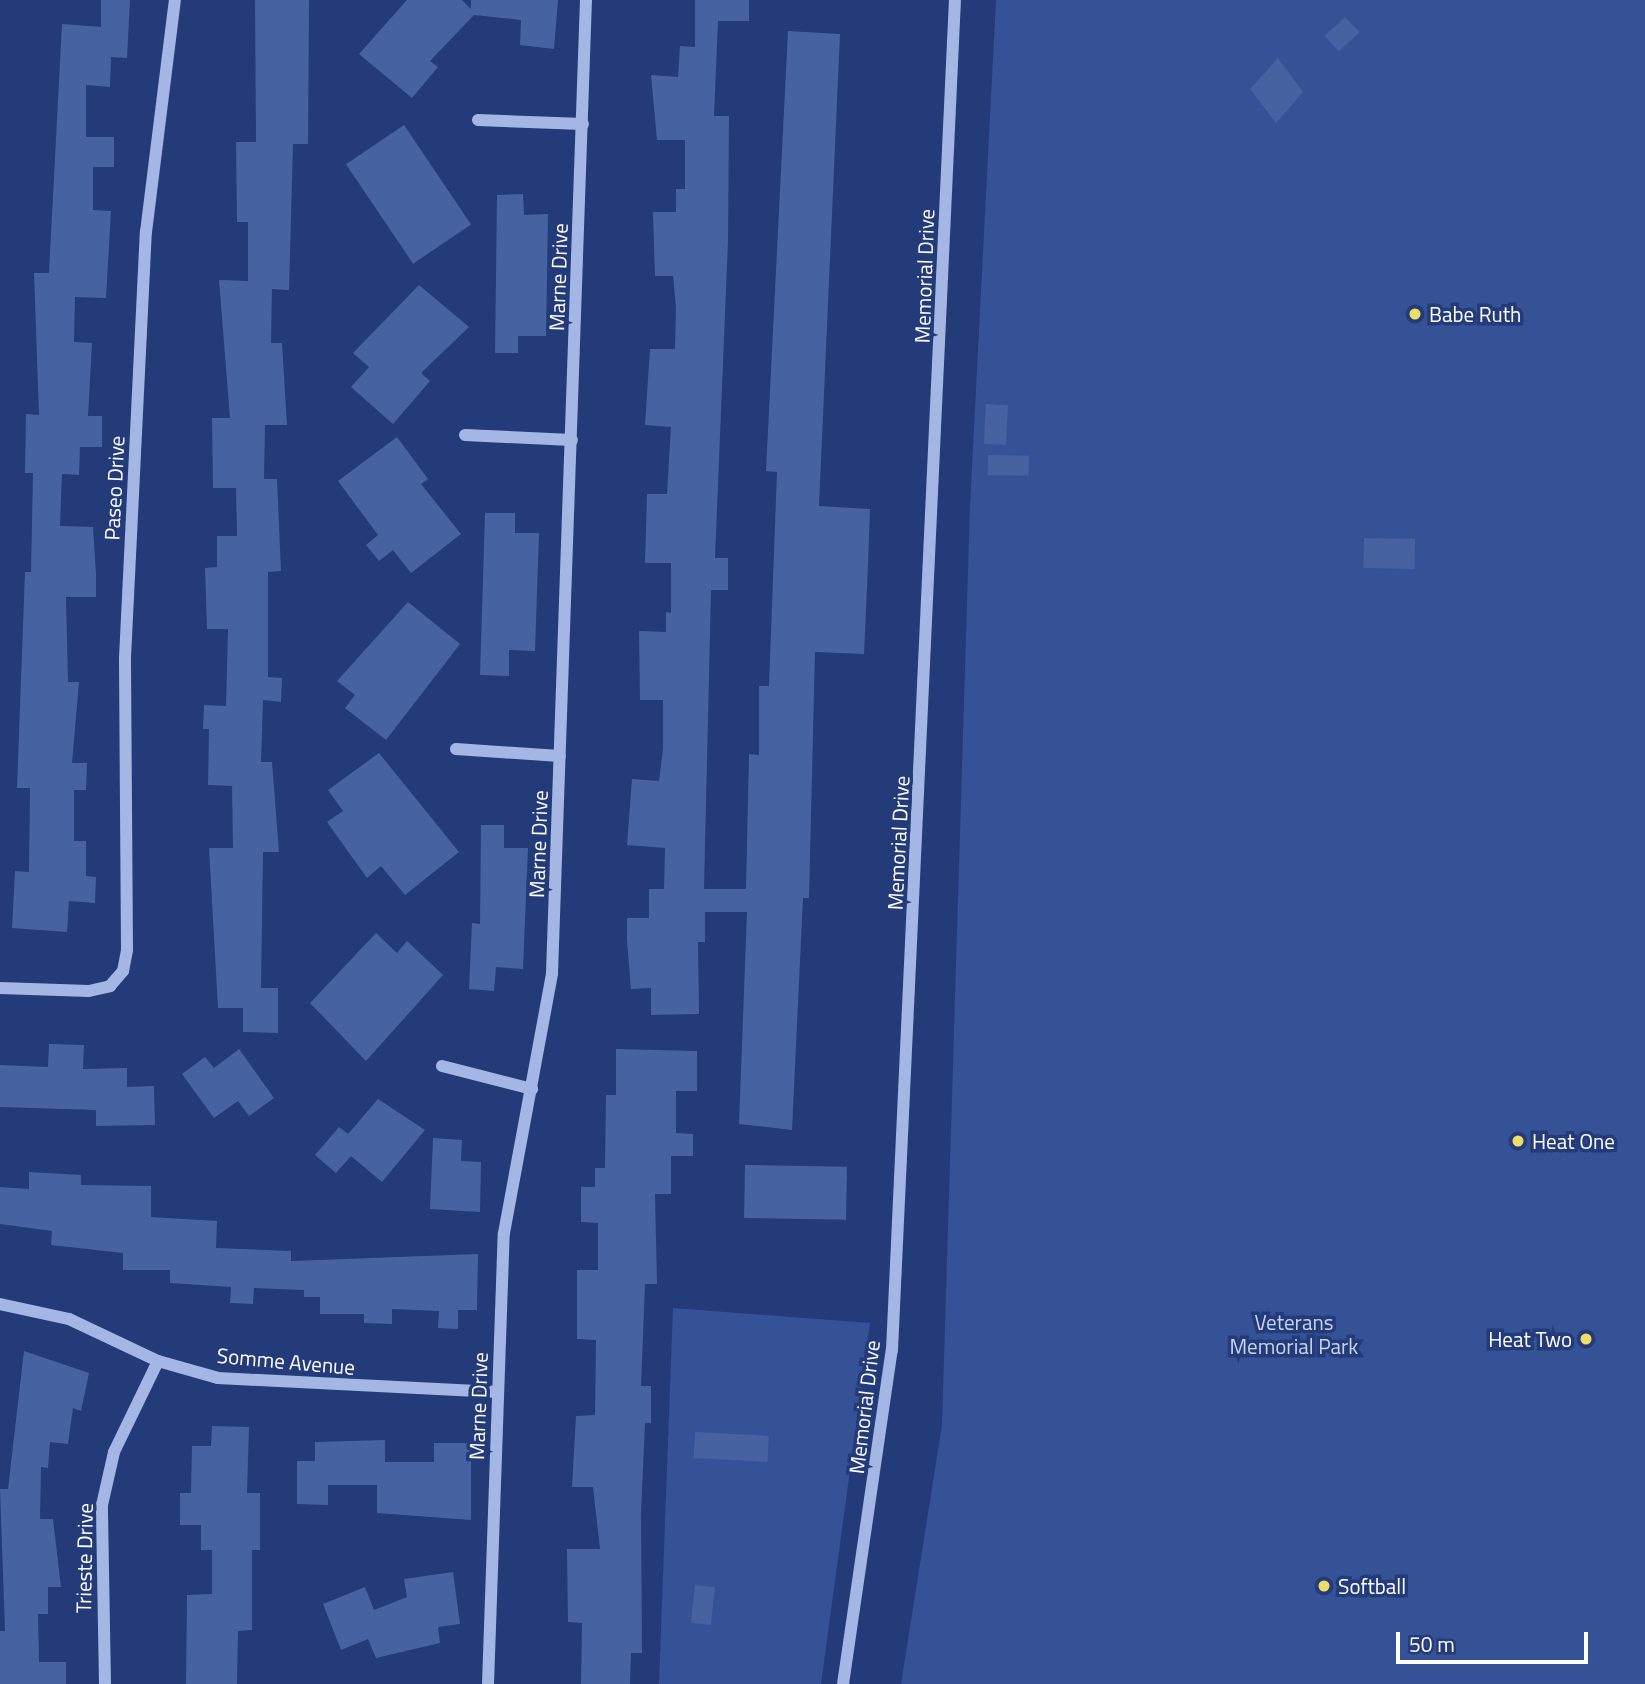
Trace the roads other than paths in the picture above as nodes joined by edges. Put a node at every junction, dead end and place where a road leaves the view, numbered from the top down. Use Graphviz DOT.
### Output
graph roads {
  1 [pos="174,0"];
  2 [pos="586,0"];
  3 [pos="955,0"];
  4 [pos="478,120"];
  5 [pos="583,124"];
  6 [pos="465,435"];
  7 [pos="572,440"];
  8 [pos="456,749"];
  9 [pos="560,756"];
  10 [pos="0,988"];
  11 [pos="442,1066"];
  12 [pos="532,1089"];
  13 [pos="0,1304"];
  14 [pos="158,1361"];
  15 [pos="497,1392"];
  16 [pos="105,1684"];
  17 [pos="488,1684"];
  18 [pos="844,1684"];
  1 -- 10 [label="street, Paseo Drive"];
  2 -- 5 [label="street, Marne Drive"];
  3 -- 18 [label="street, Memorial Drive"];
  4 -- 5 [label="street"];
  5 -- 7 [label="street, Marne Drive"];
  6 -- 7 [label="street"];
  7 -- 9 [label="street, Marne Drive"];
  8 -- 9 [label="street"];
  9 -- 12 [label="street, Marne Drive"];
  11 -- 12 [label="street"];
  12 -- 15 [label="street, Marne Drive"];
  13 -- 14 [label="street, Somme Avenue"];
  14 -- 15 [label="street, Somme Avenue"];
  14 -- 16 [label="street, Trieste Drive"];
  15 -- 17 [label="street, Marne Drive"];
}
